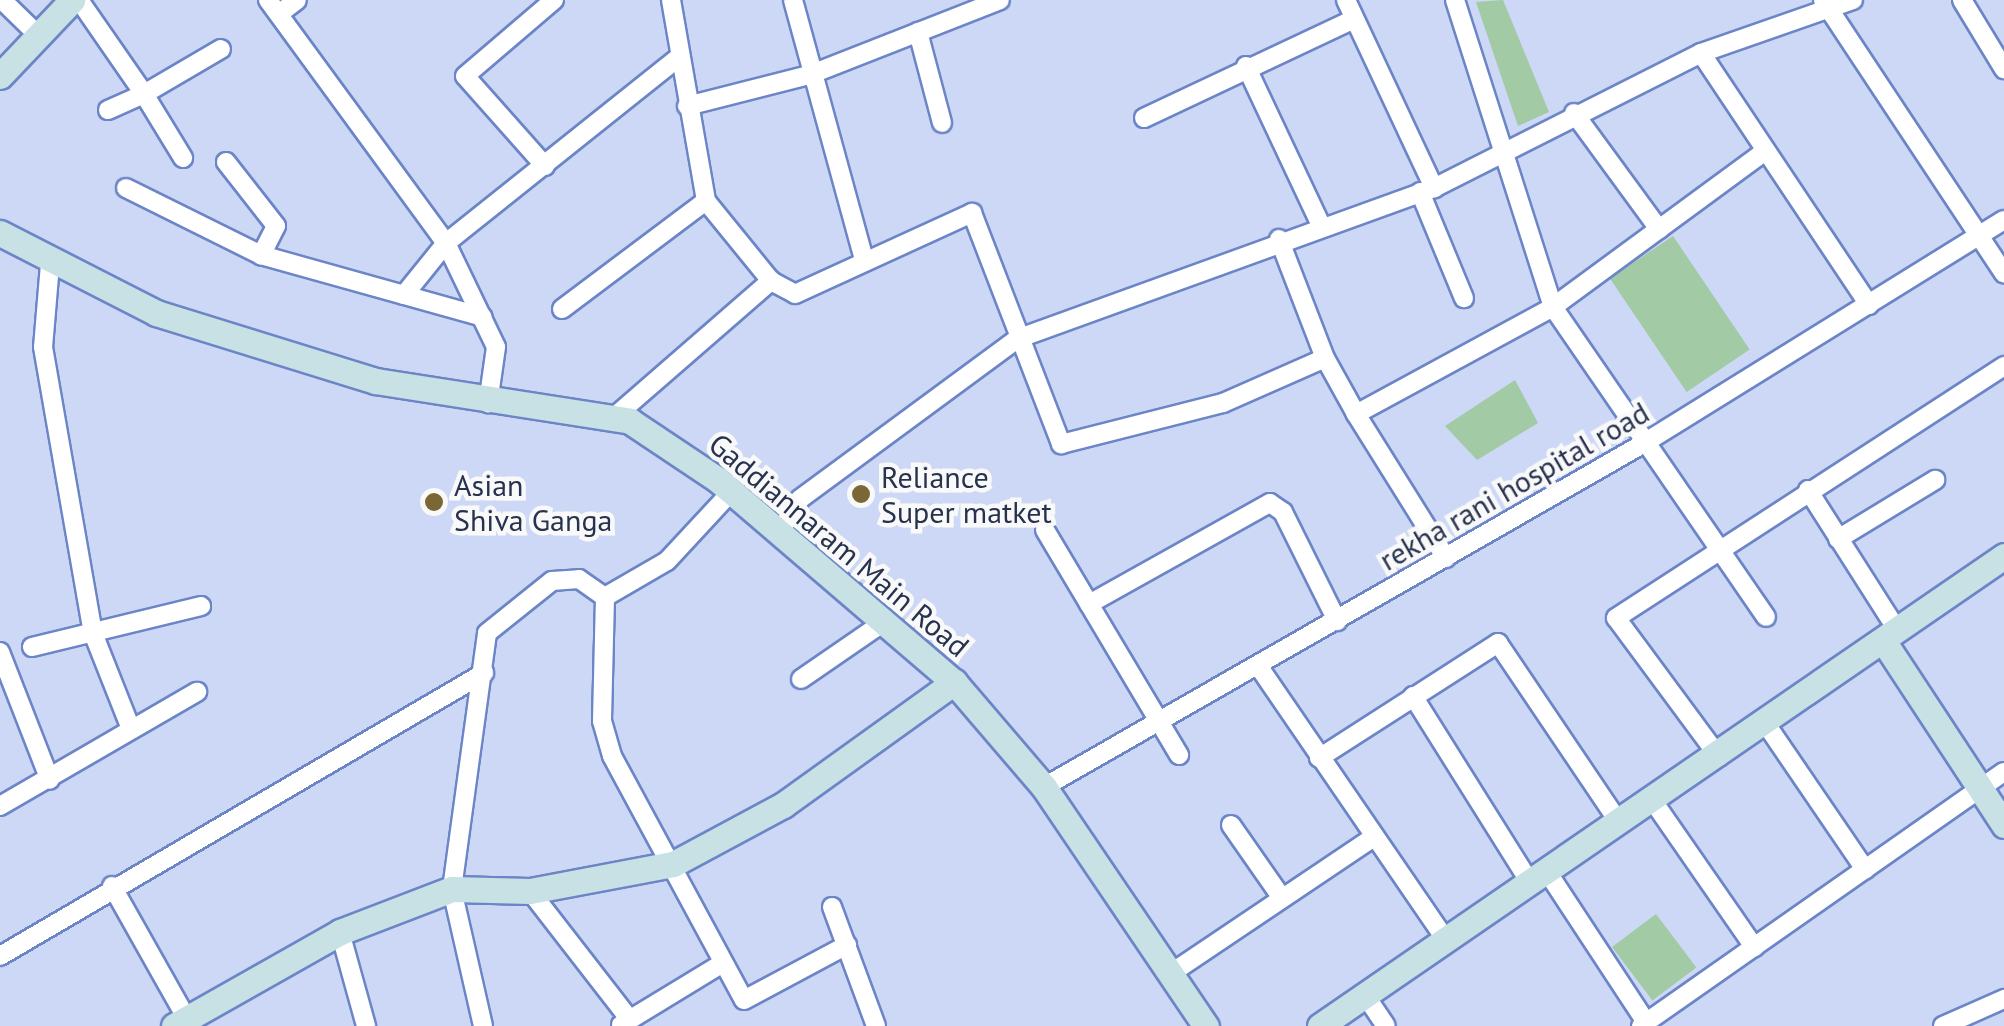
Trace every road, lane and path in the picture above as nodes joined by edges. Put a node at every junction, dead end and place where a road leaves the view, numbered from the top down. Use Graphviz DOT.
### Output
graph roads {
  1 [pos="2,0"];
  2 [pos="76,0"];
  3 [pos="296,0"];
  4 [pos="553,0"];
  5 [pos="671,0"];
  6 [pos="793,0"];
  7 [pos="1000,0"];
  8 [pos="1346,0"];
  9 [pos="1455,0"];
  10 [pos="1853,0"];
  11 [pos="1962,0"];
  12 [pos="1825,5"];
  13 [pos="274,7"];
  14 [pos="1354,19"];
  15 [pos="918,32"];
  16 [pos="39,36"];
  17 [pos="221,49"];
  18 [pos="1701,52"];
  19 [pos="678,58"];
  20 [pos="1246,66"];
  21 [pos="2004,69"];
  22 [pos="809,75"];
  23 [pos="0,76"];
  24 [pos="144,94"];
  25 [pos="687,106"];
  26 [pos="108,110"];
  27 [pos="1574,113"];
  28 [pos="1144,118"];
  29 [pos="942,123"];
  30 [pos="1764,152"];
  31 [pos="1509,156"];
  32 [pos="183,158"];
  33 [pos="226,162"];
  34 [pos="545,166"];
  35 [pos="126,188"];
  36 [pos="1427,190"];
  37 [pos="706,201"];
  38 [pos="2004,220"];
  39 [pos="1320,223"];
  40 [pos="1659,229"];
  41 [pos="0,234"];
  42 [pos="1980,236"];
  43 [pos="1280,239"];
  44 [pos="446,243"];
  45 [pos="261,255"];
  46 [pos="864,260"];
  47 [pos="50,264"];
  48 [pos="2004,274"];
  49 [pos="771,280"];
  50 [pos="404,295"];
  51 [pos="1464,298"];
  52 [pos="1869,305"];
  53 [pos="1553,306"];
  54 [pos="562,308"];
  55 [pos="483,317"];
  56 [pos="1016,338"];
  57 [pos="1325,358"];
  58 [pos="2002,372"];
  59 [pos="488,403"];
  60 [pos="1356,414"];
  61 [pos="612,419"];
  62 [pos="1641,444"];
  63 [pos="1935,480"];
  64 [pos="1808,490"];
  65 [pos="732,492"];
  66 [pos="1045,530"];
  67 [pos="779,533"];
  68 [pos="1838,539"];
  69 [pos="1720,548"];
  70 [pos="2004,556"];
  71 [pos="1446,558"];
  72 [pos="604,597"];
  73 [pos="1090,604"];
  74 [pos="201,606"];
  75 [pos="1766,616"];
  76 [pos="884,622"];
  77 [pos="1337,622"];
  78 [pos="93,633"];
  79 [pos="1891,638"];
  80 [pos="32,647"];
  81 [pos="0,652"];
  82 [pos="1258,667"];
  83 [pos="484,673"];
  84 [pos="801,679"];
  85 [pos="954,682"];
  86 [pos="197,692"];
  87 [pos="1413,696"];
  88 [pos="1158,723"];
  89 [pos="1766,724"];
  90 [pos="131,730"];
  91 [pos="1178,755"];
  92 [pos="1719,756"];
  93 [pos="1319,758"];
  94 [pos="2004,772"];
  95 [pos="50,780"];
  96 [pos="1044,787"];
  97 [pos="1980,789"];
  98 [pos="1653,801"];
  99 [pos="0,806"];
  100 [pos="1620,824"];
  101 [pos="1231,825"];
  102 [pos="2004,826"];
  103 [pos="1374,836"];
  104 [pos="673,864"];
  105 [pos="1865,869"];
  106 [pos="1540,879"];
  107 [pos="112,886"];
  108 [pos="452,889"];
  109 [pos="530,891"];
  110 [pos="1282,898"];
  111 [pos="832,907"];
  112 [pos="340,932"];
  113 [pos="1446,939"];
  114 [pos="848,946"];
  115 [pos="1754,946"];
  116 [pos="0,956"];
  117 [pos="724,963"];
  118 [pos="1172,972"];
  119 [pos="1365,995"];
  120 [pos="2004,1000"];
  121 [pos="625,1023"];
  122 [pos="183,1024"];
  123 [pos="1643,1024"];
  124 [pos="366,1026"];
  125 [pos="484,1026"];
  126 [pos="876,1026"];
  127 [pos="1206,1026"];
  128 [pos="1320,1026"];
  129 [pos="1386,1026"];
  130 [pos="1943,1026"];
  1 -- 16 [label="street"];
  2 -- 16 [label="street"];
  2 -- 24 [label="street"];
  3 -- 13 [label="street"];
  4 -- 34 [label="street"];
  5 -- 19 [label="street"];
  6 -- 22 [label="street"];
  7 -- 15 [label="street"];
  8 -- 14 [label="street"];
  9 -- 31 [label="street"];
  10 -- 12 [label="street"];
  11 -- 21 [label="street"];
  12 -- 18 [label="street"];
  12 -- 42 [label="street"];
  13 -- 44 [label="street"];
  14 -- 20 [label="street"];
  14 -- 36 [label="street"];
  15 -- 22 [label="street"];
  15 -- 29 [label="street"];
  16 -- 23 [label="street"];
  17 -- 24 [label="street"];
  18 -- 27 [label="street"];
  18 -- 30 [label="street"];
  19 -- 25 [label="street"];
  19 -- 34 [label="street"];
  20 -- 28 [label="street"];
  20 -- 39 [label="street"];
  22 -- 25 [label="street"];
  22 -- 46 [label="street"];
  24 -- 26 [label="street"];
  24 -- 32 [label="street"];
  25 -- 37 [label="street"];
  27 -- 31 [label="street"];
  27 -- 40 [label="street"];
  30 -- 40 [label="street"];
  30 -- 52 [label="street"];
  31 -- 36 [label="street"];
  31 -- 53 [label="street"];
  33 -- 45 [label="street"];
  34 -- 44 [label="street"];
  35 -- 45 [label="street"];
  36 -- 39 [label="street"];
  36 -- 51 [label="street"];
  37 -- 49 [label="street"];
  37 -- 54 [label="street"];
  38 -- 42 [label="street, rekha rani hospital road"];
  39 -- 43 [label="street"];
  40 -- 53 [label="street"];
  41 -- 47 [label="street, Gaddiannaram Main Road"];
  42 -- 48 [label="street"];
  42 -- 52 [label="street, rekha rani hospital road"];
  43 -- 56 [label="street"];
  43 -- 57 [label="street"];
  44 -- 50 [label="street"];
  44 -- 55 [label="street"];
  45 -- 50 [label="street"];
  46 -- 49 [label="street"];
  46 -- 56 [label="street"];
  47 -- 59 [label="street, Gaddiannaram Main Road"];
  47 -- 78 [label="street"];
  49 -- 61 [label="street"];
  50 -- 55 [label="street"];
  52 -- 62 [label="street, rekha rani hospital road"];
  53 -- 60 [label="street"];
  53 -- 62 [label="street"];
  55 -- 59 [label="street"];
  56 -- 57 [label="street"];
  56 -- 67 [label="street"];
  57 -- 60 [label="street"];
  58 -- 64 [label="street"];
  59 -- 61 [label="street, Gaddiannaram Main Road"];
  60 -- 71 [label="street"];
  61 -- 65 [label="street, Gaddiannaram Main Road"];
  62 -- 69 [label="street"];
  62 -- 71 [label="street, rekha rani hospital road"];
  63 -- 68 [label="street"];
  64 -- 68 [label="street"];
  64 -- 69 [label="street"];
  65 -- 67 [label="street, Gaddiannaram Main Road"];
  65 -- 72 [label="street"];
  66 -- 73 [label="street"];
  67 -- 76 [label="street, Gaddiannaram Main Road"];
  68 -- 79 [label="street"];
  69 -- 75 [label="street"];
  69 -- 92 [label="street"];
  70 -- 79 [label="street"];
  71 -- 77 [label="street, rekha rani hospital road"];
  72 -- 83 [label="street"];
  72 -- 104 [label="street"];
  73 -- 77 [label="street"];
  73 -- 88 [label="street"];
  74 -- 78 [label="street"];
  76 -- 84 [label="street"];
  76 -- 85 [label="street, Gaddiannaram Main Road"];
  77 -- 82 [label="street, rekha rani hospital road"];
  78 -- 80 [label="street"];
  78 -- 90 [label="street"];
  79 -- 89 [label="street"];
  79 -- 97 [label="street"];
  81 -- 95 [label="street"];
  82 -- 88 [label="street, rekha rani hospital road"];
  82 -- 93 [label="street"];
  83 -- 107 [label="street"];
  83 -- 108 [label="street"];
  85 -- 96 [label="street, Gaddiannaram Main Road"];
  85 -- 104 [label="street"];
  86 -- 90 [label="street"];
  87 -- 93 [label="street"];
  87 -- 100 [label="street"];
  87 -- 106 [label="street"];
  88 -- 91 [label="street"];
  88 -- 96 [label="street, rekha rani hospital road"];
  89 -- 92 [label="street"];
  89 -- 105 [label="street"];
  90 -- 95 [label="street"];
  92 -- 98 [label="street"];
  93 -- 103 [label="street"];
  94 -- 97 [label="street"];
  95 -- 99 [label="street"];
  96 -- 118 [label="street, Gaddiannaram Main Road"];
  97 -- 102 [label="street"];
  97 -- 105 [label="street"];
  98 -- 100 [label="street"];
  98 -- 115 [label="street"];
  100 -- 106 [label="street"];
  101 -- 110 [label="street"];
  103 -- 110 [label="street"];
  103 -- 113 [label="street"];
  104 -- 109 [label="street"];
  104 -- 117 [label="street"];
  105 -- 115 [label="street"];
  106 -- 113 [label="street"];
  106 -- 123 [label="street"];
  107 -- 116 [label="street"];
  107 -- 122 [label="street"];
  108 -- 109 [label="street"];
  108 -- 112 [label="street"];
  108 -- 125 [label="street"];
  109 -- 121 [label="street"];
  110 -- 118 [label="street"];
  111 -- 114 [label="street"];
  112 -- 122 [label="street"];
  112 -- 124 [label="street"];
  113 -- 119 [label="street"];
  114 -- 117 [label="street"];
  114 -- 126 [label="street"];
  115 -- 123 [label="street"];
  117 -- 121 [label="street"];
  118 -- 127 [label="street, Gaddiannaram Main Road"];
  119 -- 128 [label="street"];
  119 -- 129 [label="street"];
  120 -- 130 [label="street"];
}
